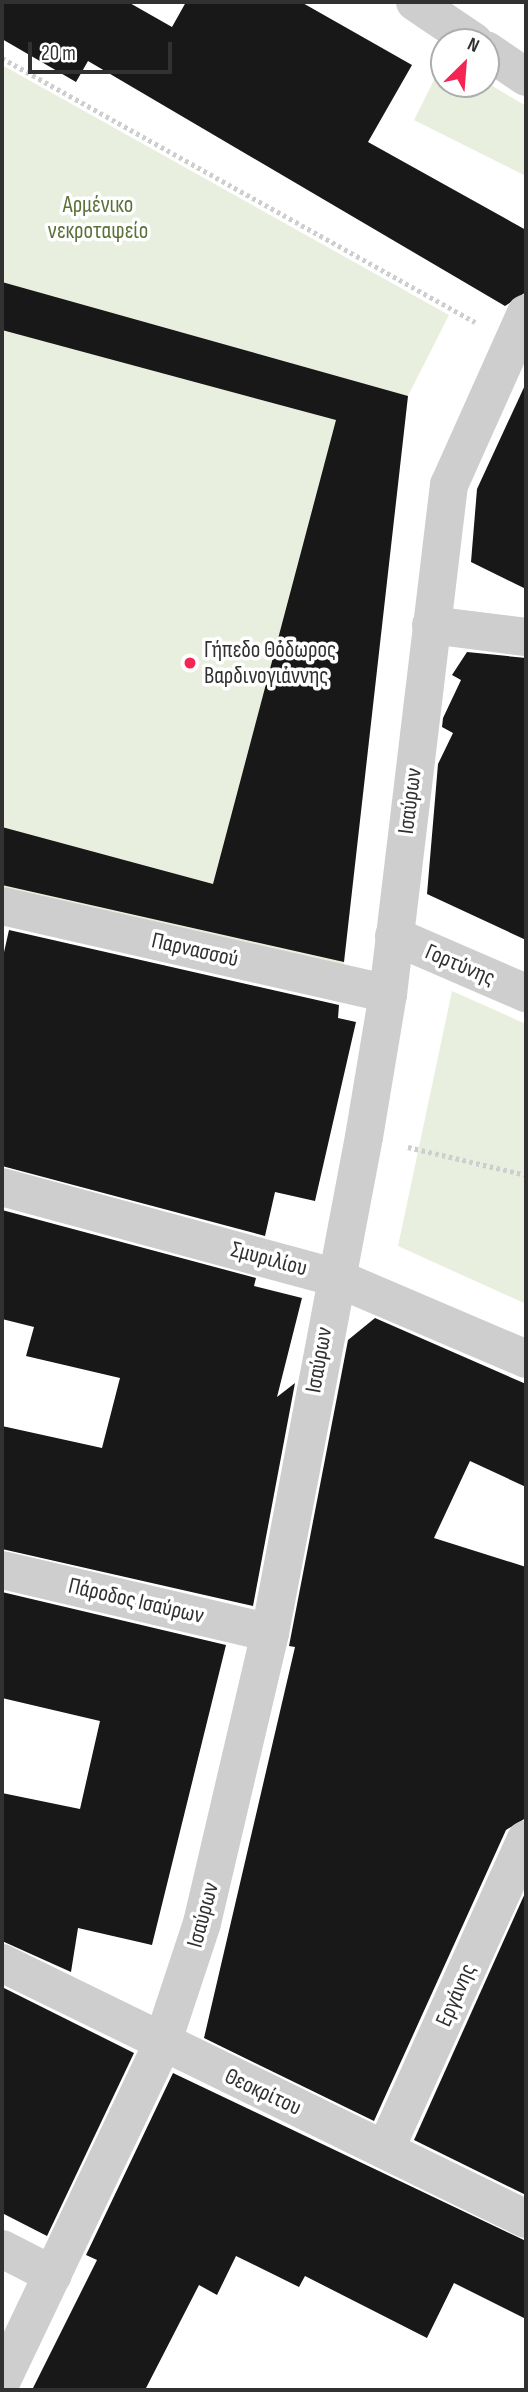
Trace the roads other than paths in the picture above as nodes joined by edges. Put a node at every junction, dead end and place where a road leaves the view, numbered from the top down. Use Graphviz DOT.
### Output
graph roads {
  1 [pos="415,2"];
  2 [pos="453,28"];
  3 [pos="500,60"];
  4 [pos="526,78"];
  5 [pos="520,328"];
  6 [pos="431,625"];
  7 [pos="526,637"];
  8 [pos="2,906"];
  9 [pos="394,936"];
  10 [pos="526,993"];
  11 [pos="388,994"];
  12 [pos="2,1187"];
  13 [pos="334,1277"];
  14 [pos="526,1359"];
  15 [pos="2,1570"];
  16 [pos="270,1633"];
  17 [pos="526,1839"];
  18 [pos="2,1963"];
  19 [pos="162,2044"];
  20 [pos="385,2150"];
  21 [pos="526,2219"];
  22 [pos="2,2249"];
  23 [pos="53,2275"];
  24 [pos="2,2380"];
  1 -- 2 [label="street"];
  3 -- 4 [label="street"];
  5 -- 6 [label="street, Ισαύρων"];
  6 -- 7 [label="street"];
  6 -- 9 [label="street, Ισαύρων"];
  8 -- 11 [label="street, Παρνασσού"];
  9 -- 10 [label="street, Γορτύνης"];
  9 -- 11 [label="street, Ισαύρων"];
  11 -- 13 [label="street, Ισαύρων"];
  12 -- 13 [label="street, Σμυριλίου"];
  13 -- 14 [label="street, Σμυριλίου"];
  13 -- 16 [label="street, Ισαύρων"];
  15 -- 16 [label="street, Πάροδος Ισαύρων"];
  16 -- 19 [label="street, Ισαύρων"];
  17 -- 20 [label="street, Εργάνης"];
  18 -- 19 [label="street, Θεοκρίτου"];
  19 -- 20 [label="street, Θεοκρίτου"];
  19 -- 23 [label="street, Ισαύρων"];
  20 -- 21 [label="street, Θεοκρίτου"];
  22 -- 23 [label="street"];
  23 -- 24 [label="street, Ισαύρων"];
}
